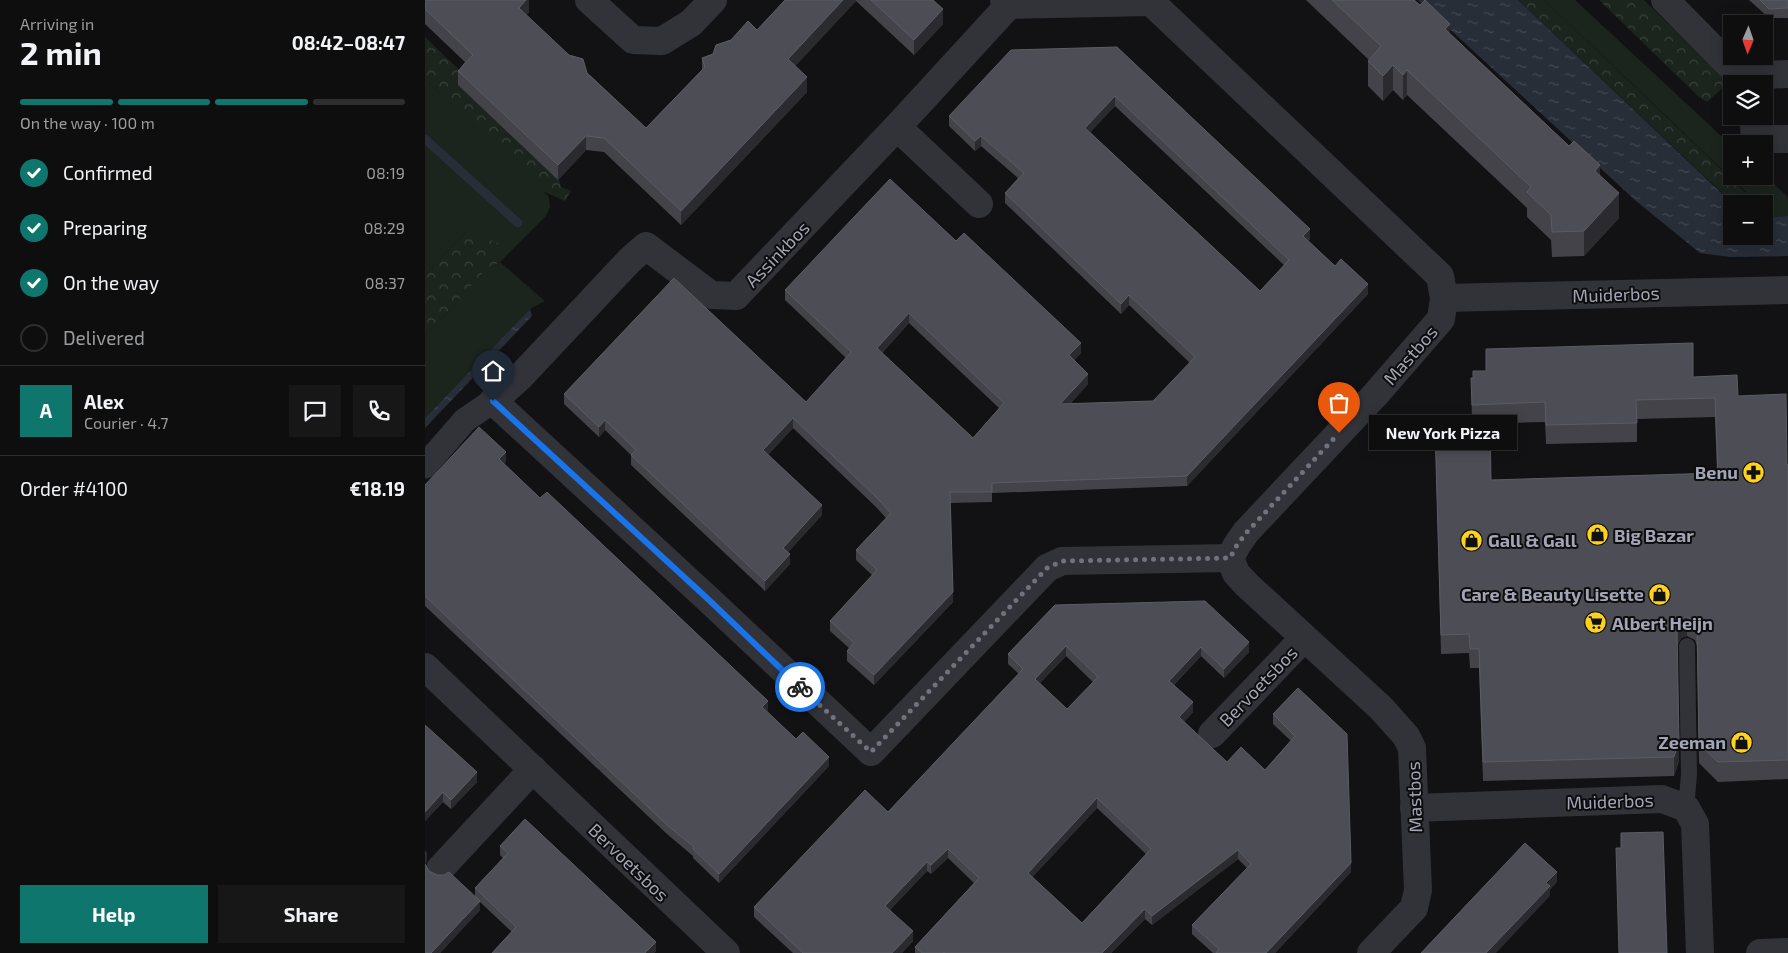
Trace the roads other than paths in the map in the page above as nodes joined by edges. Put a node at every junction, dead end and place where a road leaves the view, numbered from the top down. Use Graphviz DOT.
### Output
graph roads {
  1 [pos="589,0"];
  2 [pos="713,0"];
  3 [pos="1665,0"];
  4 [pos="1151,1"];
  5 [pos="1006,3"];
  6 [pos="1788,74"];
  7 [pos="1744,75"];
  8 [pos="1773,75"];
  9 [pos="1754,125"];
  10 [pos="897,128"];
  11 [pos="1788,139"];
  12 [pos="979,204"];
  13 [pos="1788,290"];
  14 [pos="1444,298"];
  15 [pos="493,401"];
  16 [pos="425,466"];
  17 [pos="1230,558"];
  18 [pos="1304,638"];
  19 [pos="1687,646"];
  20 [pos="425,667"];
  21 [pos="1212,734"];
  22 [pos="533,769"];
  23 [pos="1414,808"];
  24 [pos="1686,808"];
  25 [pos="440,869"];
  26 [pos="1788,952"];
  27 [pos="726,953"];
  28 [pos="1371,953"];
  29 [pos="1700,953"];
  30 [pos="1760,953"];
  1 -- 2 [label="street"];
  3 -- 7 [label="street"];
  4 -- 5 [label="street, Mastbos"];
  4 -- 14 [label="street, Mastbos"];
  5 -- 10 [label="street, Assinkbos"];
  6 -- 8 [label="street"];
  9 -- 11 [label="street"];
  10 -- 12 [label="street"];
  10 -- 15 [label="street, Assinkbos"];
  13 -- 14 [label="street, Muiderbos"];
  14 -- 17 [label="street, Mastbos"];
  15 -- 16 [label="street, Assinkbos"];
  15 -- 17 [label="street"];
  17 -- 18 [label="street, Mastbos"];
  18 -- 21 [label="street, Bervoetsbos"];
  18 -- 23 [label="street, Mastbos"];
  19 -- 24 [label="lane"];
  20 -- 22 [label="street, Bervoetsbos"];
  22 -- 25 [label="street"];
  22 -- 27 [label="street, Bervoetsbos"];
  23 -- 24 [label="street, Muiderbos"];
  23 -- 28 [label="street, Mastbos"];
  24 -- 29 [label="street"];
  26 -- 30 [label="street"];
}
